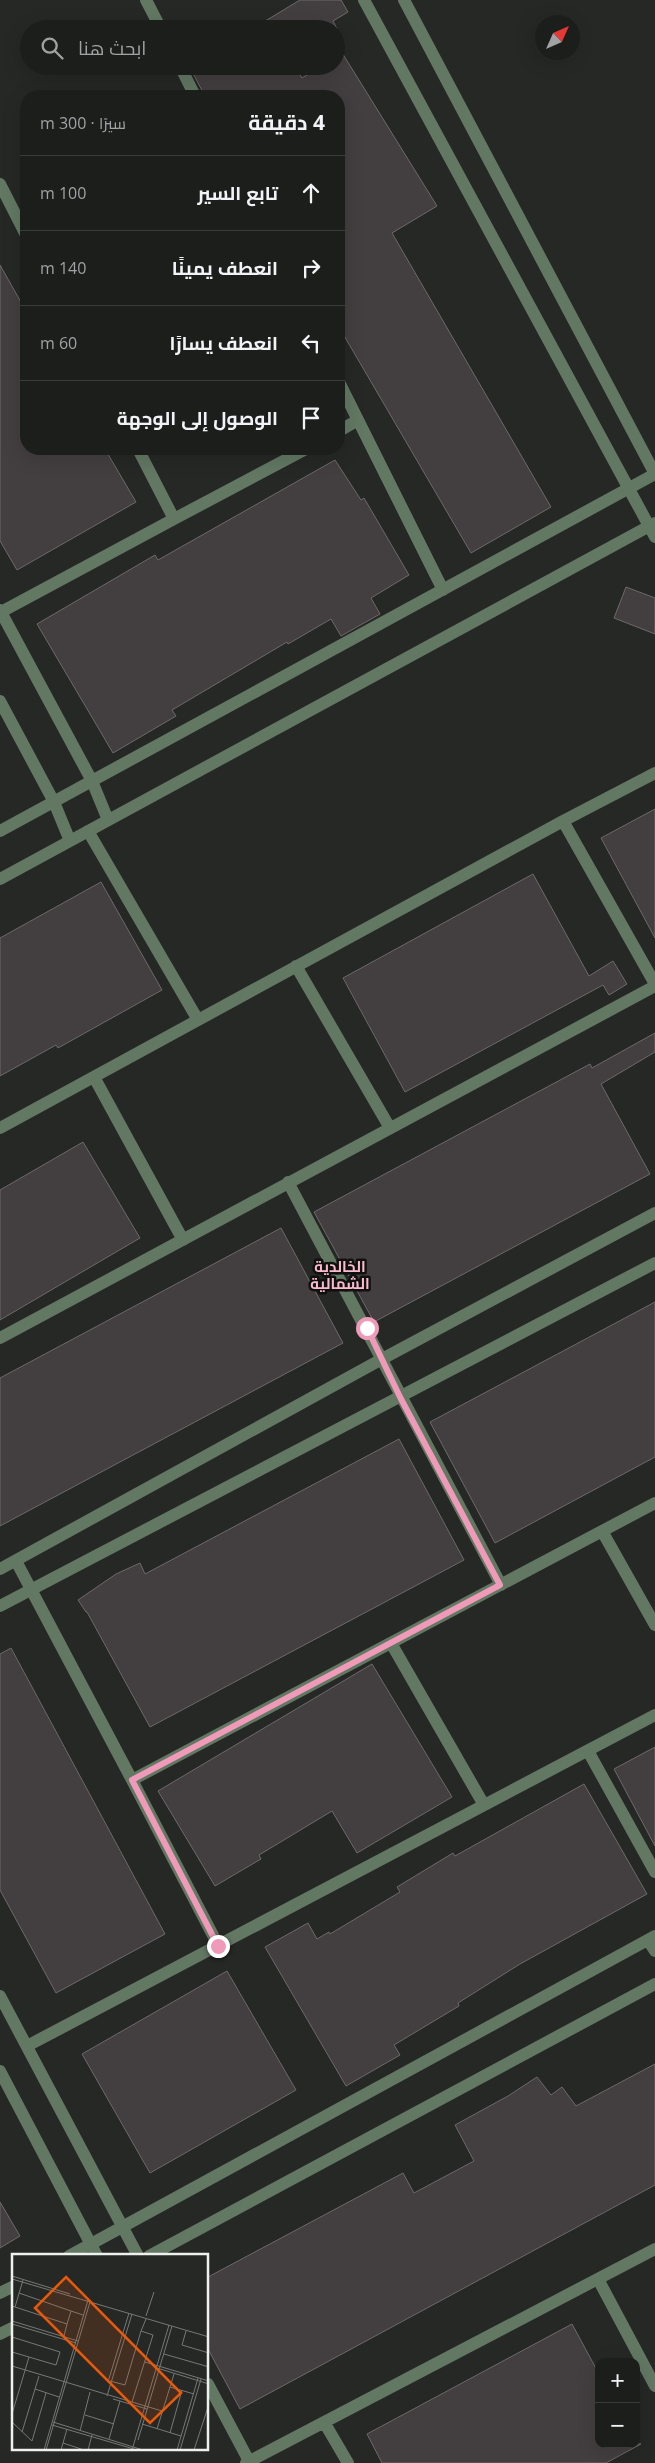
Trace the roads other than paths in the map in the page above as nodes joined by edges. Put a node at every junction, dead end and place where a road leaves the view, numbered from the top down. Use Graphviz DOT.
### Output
graph roads {
  1 [pos="146,0"];
  2 [pos="364,0"];
  3 [pos="404,0"];
  4 [pos="156,20"];
  5 [pos="184,75"];
  6 [pos="192,90"];
  7 [pos="0,184"];
  8 [pos="20,223"];
  9 [pos="345,394"];
  10 [pos="358,420"];
  11 [pos="345,428"];
  12 [pos="141,455"];
  13 [pos="295,455"];
  14 [pos="655,474"];
  15 [pos="629,488"];
  16 [pos="174,519"];
  17 [pos="653,529"];
  18 [pos="443,590"];
  19 [pos="0,611"];
  20 [pos="0,701"];
  21 [pos="655,773"];
  22 [pos="92,781"];
  23 [pos="54,802"];
  24 [pos="108,820"];
  25 [pos="563,821"];
  26 [pos="0,831"];
  27 [pos="88,831"];
  28 [pos="70,841"];
  29 [pos="0,878"];
  30 [pos="296,966"];
  31 [pos="655,985"];
  32 [pos="198,1020"];
  33 [pos="94,1077"];
  34 [pos="0,1128"];
  35 [pos="390,1128"];
  36 [pos="288,1182"];
  37 [pos="655,1212"];
  38 [pos="183,1240"];
  39 [pos="655,1263"];
  40 [pos="0,1338"];
  41 [pos="382,1359"];
  42 [pos="400,1397"];
  43 [pos="655,1503"];
  44 [pos="602,1531"];
  45 [pos="16,1561"];
  46 [pos="0,1569"];
  47 [pos="500,1585"];
  48 [pos="31,1590"];
  49 [pos="0,1606"];
  50 [pos="655,1625"];
  51 [pos="391,1643"];
  52 [pos="655,1715"];
  53 [pos="588,1751"];
  54 [pos="132,1780"];
  55 [pos="484,1805"];
  56 [pos="655,1872"];
  57 [pos="653,1943"];
  58 [pos="218,1946"];
  59 [pos="655,1984"];
  60 [pos="0,1996"];
  61 [pos="27,2046"];
  62 [pos="0,2071"];
  63 [pos="123,2226"];
  64 [pos="91,2244"];
  65 [pos="655,2249"];
  66 [pos="73,2254"];
  67 [pos="96,2254"];
  68 [pos="137,2254"];
  69 [pos="153,2254"];
  70 [pos="598,2279"];
  71 [pos="12,2287"];
  72 [pos="0,2293"];
  73 [pos="12,2328"];
  74 [pos="0,2334"];
  75 [pos="209,2386"];
  76 [pos="655,2386"];
  77 [pos="324,2422"];
  78 [pos="248,2462"];
  79 [pos="348,2463"];
  1 -- 4 [label="street"];
  2 -- 15 [label="street"];
  3 -- 14 [label="street"];
  5 -- 6 [label="street"];
  7 -- 8 [label="street"];
  9 -- 10 [label="street"];
  10 -- 11 [label="street"];
  10 -- 18 [label="street"];
  12 -- 16 [label="street"];
  13 -- 16 [label="street"];
  14 -- 15 [label="street"];
  15 -- 17 [label="street"];
  15 -- 18 [label="street"];
  16 -- 19 [label="street"];
  17 -- 24 [label="street"];
  18 -- 22 [label="street"];
  19 -- 22 [label="street"];
  20 -- 23 [label="street"];
  21 -- 25 [label="street"];
  22 -- 23 [label="street"];
  22 -- 24 [label="street"];
  23 -- 26 [label="street"];
  23 -- 28 [label="street"];
  24 -- 27 [label="street"];
  25 -- 30 [label="street"];
  25 -- 31 [label="street"];
  27 -- 28 [label="street"];
  27 -- 32 [label="street"];
  28 -- 29 [label="street"];
  30 -- 32 [label="street"];
  30 -- 35 [label="street"];
  31 -- 35 [label="street"];
  32 -- 33 [label="street"];
  33 -- 34 [label="street"];
  33 -- 38 [label="street"];
  35 -- 36 [label="street"];
  36 -- 38 [label="street"];
  36 -- 41 [label="street"];
  37 -- 41 [label="street"];
  38 -- 40 [label="street"];
  39 -- 42 [label="street"];
  41 -- 42 [label="street"];
  41 -- 45 [label="street"];
  42 -- 47 [label="street"];
  42 -- 48 [label="street"];
  43 -- 44 [label="street"];
  44 -- 47 [label="street"];
  44 -- 50 [label="street"];
  45 -- 46 [label="street"];
  45 -- 48 [label="street"];
  47 -- 51 [label="street"];
  48 -- 49 [label="street"];
  48 -- 54 [label="street"];
  51 -- 54 [label="street"];
  51 -- 55 [label="street"];
  52 -- 53 [label="street"];
  53 -- 55 [label="street"];
  53 -- 56 [label="street"];
  54 -- 58 [label="street"];
  55 -- 58 [label="street"];
  57 -- 63 [label="street"];
  58 -- 61 [label="street"];
  59 -- 69 [label="street"];
  60 -- 61 [label="street"];
  61 -- 63 [label="street"];
  62 -- 64 [label="street"];
  63 -- 64 [label="street"];
  63 -- 68 [label="street"];
  64 -- 66 [label="street"];
  64 -- 67 [label="street"];
  65 -- 70 [label="street"];
  70 -- 76 [label="street"];
  70 -- 77 [label="street"];
  71 -- 72 [label="street"];
  73 -- 74 [label="street"];
  75 -- 78 [label="street"];
  77 -- 78 [label="street"];
  77 -- 79 [label="street"];
}
